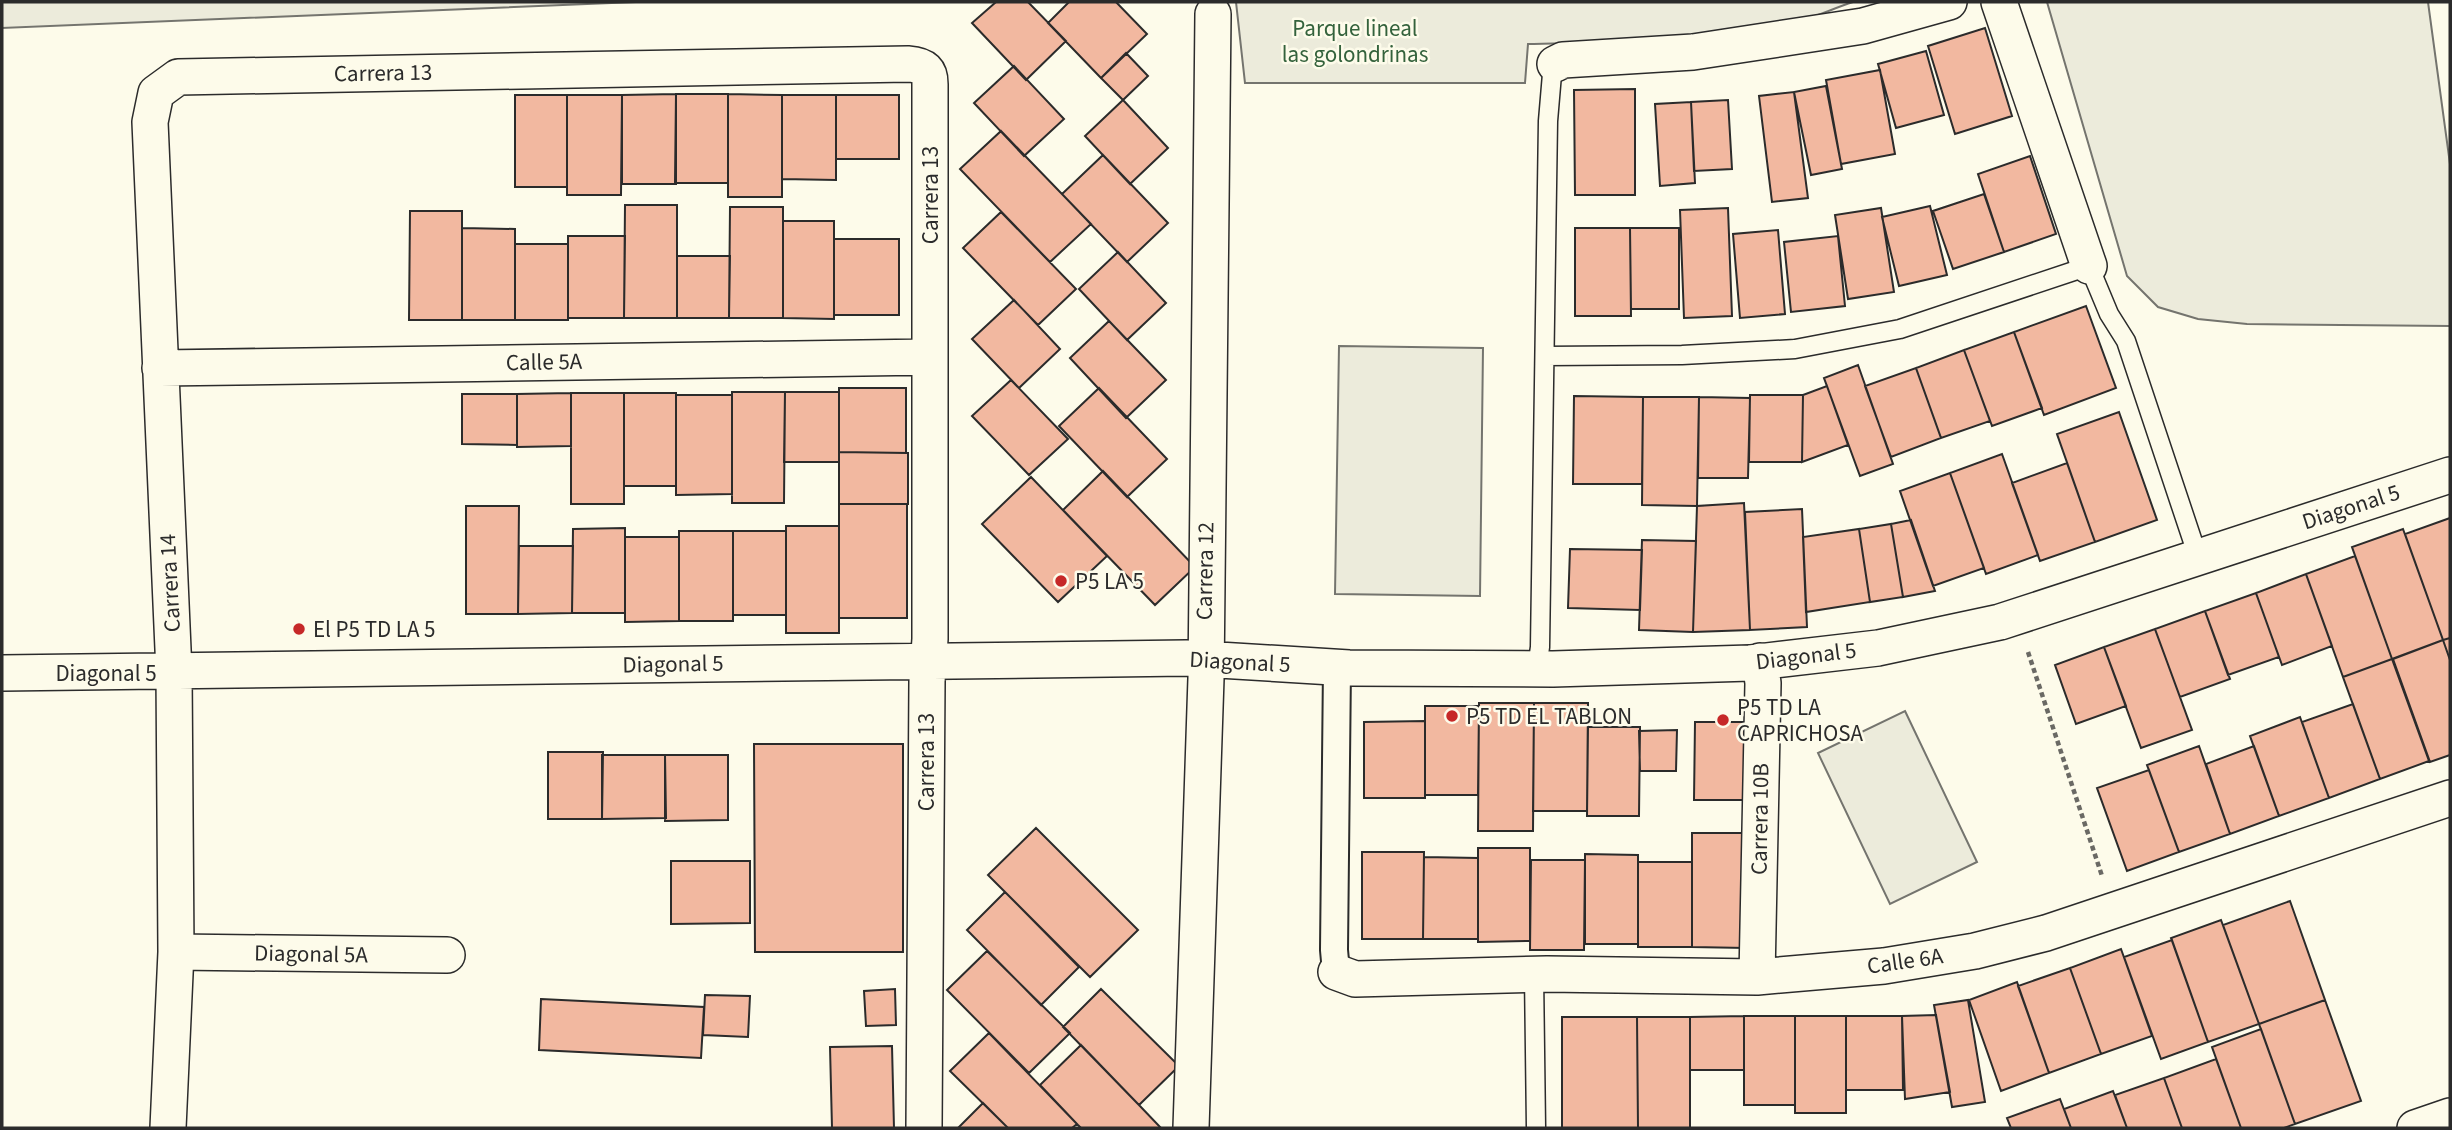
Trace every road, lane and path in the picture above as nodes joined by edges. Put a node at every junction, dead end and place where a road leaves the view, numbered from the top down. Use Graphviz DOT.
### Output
graph roads {
  1 [pos="1949,2"];
  2 [pos="1999,2"];
  3 [pos="1213,14"];
  4 [pos="1555,64"];
  5 [pos="150,122"];
  6 [pos="2089,266"];
  7 [pos="1545,356"];
  8 [pos="929,357"];
  9 [pos="160,368"];
  10 [pos="2450,475"];
  11 [pos="2198,557"];
  12 [pos="2016,617"];
  13 [pos="1206,659"];
  14 [pos="1760,661"];
  15 [pos="929,662"];
  16 [pos="1337,667"];
  17 [pos="1537,668"];
  18 [pos="2,673"];
  19 [pos="174,673"];
  20 [pos="2450,798"];
  21 [pos="2113,910"];
  22 [pos="176,952"];
  23 [pos="447,955"];
  24 [pos="1336,972"];
  25 [pos="1534,974"];
  26 [pos="1757,977"];
  27 [pos="2450,1116"];
  28 [pos="168,1128"];
  29 [pos="923,1128"];
  30 [pos="1191,1128"];
  31 [pos="1536,1128"];
  32 [pos="2415,1128"];
  1 -- 4 [label="street"];
  2 -- 6 [label="street"];
  3 -- 13 [label="street, Carrera 12"];
  4 -- 7 [label="lane"];
  5 -- 8 [label="street, Carrera 13"];
  5 -- 9 [label="street, Carrera 14"];
  6 -- 7 [label="lane"];
  6 -- 11 [label="lane"];
  7 -- 17 [label="lane"];
  8 -- 9 [label="street, Calle 5A"];
  8 -- 15 [label="street, Carrera 13"];
  9 -- 19 [label="street, Carrera 14"];
  10 -- 11 [label="street, Diagonal 5"];
  11 -- 12 [label="street, Diagonal 5"];
  12 -- 14 [label="street, Diagonal 5"];
  12 -- 21 [label="path"];
  13 -- 15 [label="street, Diagonal 5"];
  13 -- 16 [label="street, Diagonal 5"];
  13 -- 30 [label="street, Carrera 12"];
  14 -- 17 [label="street, Diagonal 5"];
  14 -- 26 [label="street, Carrera 10B"];
  15 -- 19 [label="street, Diagonal 5"];
  15 -- 29 [label="street, Carrera 13"];
  16 -- 17 [label="street, Diagonal 5"];
  16 -- 24 [label="street"];
  18 -- 19 [label="street, Diagonal 5"];
  19 -- 22 [label="street, Carrera 14"];
  20 -- 21 [label="street, Calle 6A"];
  21 -- 26 [label="street, Calle 6A"];
  22 -- 23 [label="street, Diagonal 5A"];
  22 -- 28 [label="street, Carrera 14"];
  24 -- 25 [label="street, Calle 6A"];
  25 -- 26 [label="street, Calle 6A"];
  25 -- 31 [label="lane"];
  27 -- 32 [label="street"];
}
